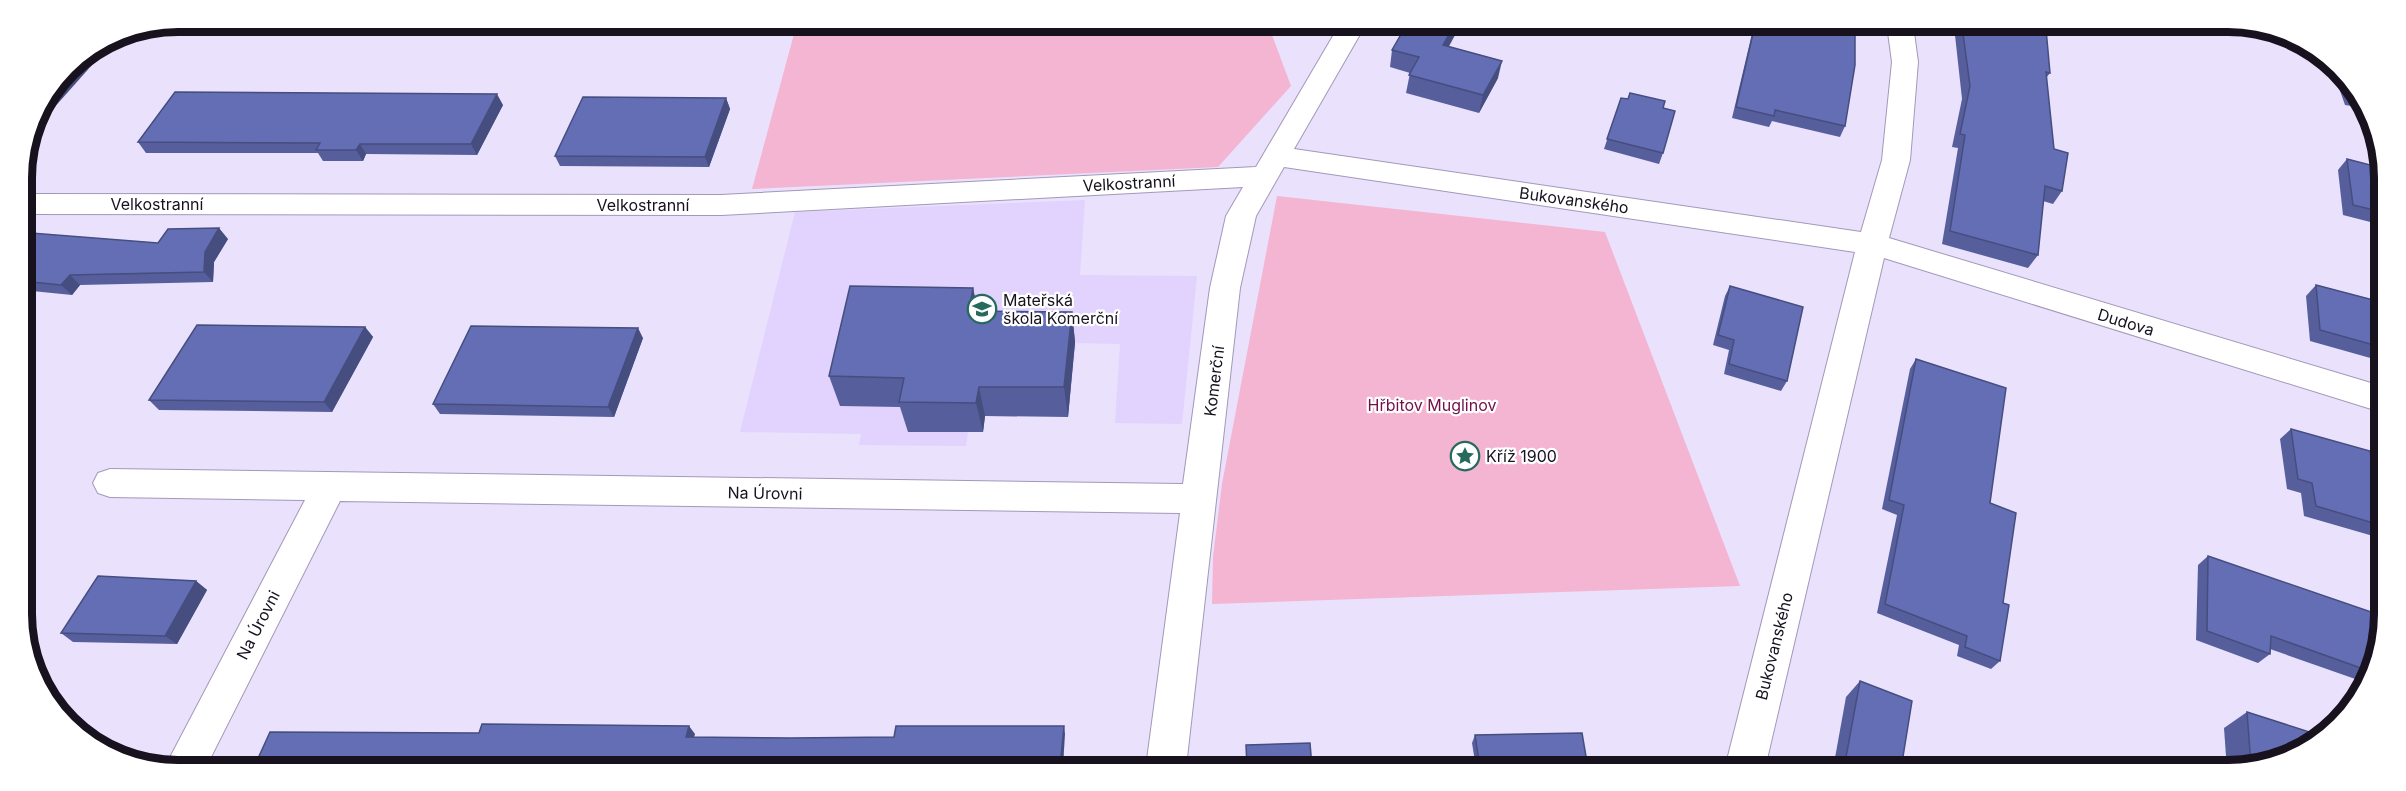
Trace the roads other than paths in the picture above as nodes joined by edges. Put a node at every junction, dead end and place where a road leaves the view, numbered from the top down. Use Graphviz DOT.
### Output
graph roads {
  1 [pos="1348,32"];
  2 [pos="1901,32"];
  3 [pos="1270,166"];
  4 [pos="32,204"];
  5 [pos="1872,244"];
  6 [pos="2374,397"];
  7 [pos="110,483"];
  8 [pos="330,486"];
  9 [pos="1200,499"];
  10 [pos="1746,759"];
  11 [pos="189,760"];
  12 [pos="1167,760"];
  1 -- 3 [label="street, Komerční"];
  2 -- 5 [label="street, Bukovanského"];
  3 -- 4 [label="street, Velkostranní"];
  3 -- 5 [label="street, Bukovanského"];
  3 -- 9 [label="street, Komerční"];
  5 -- 6 [label="street, Dudova"];
  5 -- 10 [label="street, Bukovanského"];
  7 -- 8 [label="street, Na Úrovni"];
  8 -- 9 [label="street, Na Úrovni"];
  8 -- 11 [label="street, Na Úrovni"];
  9 -- 12 [label="street, Komerční"];
}
